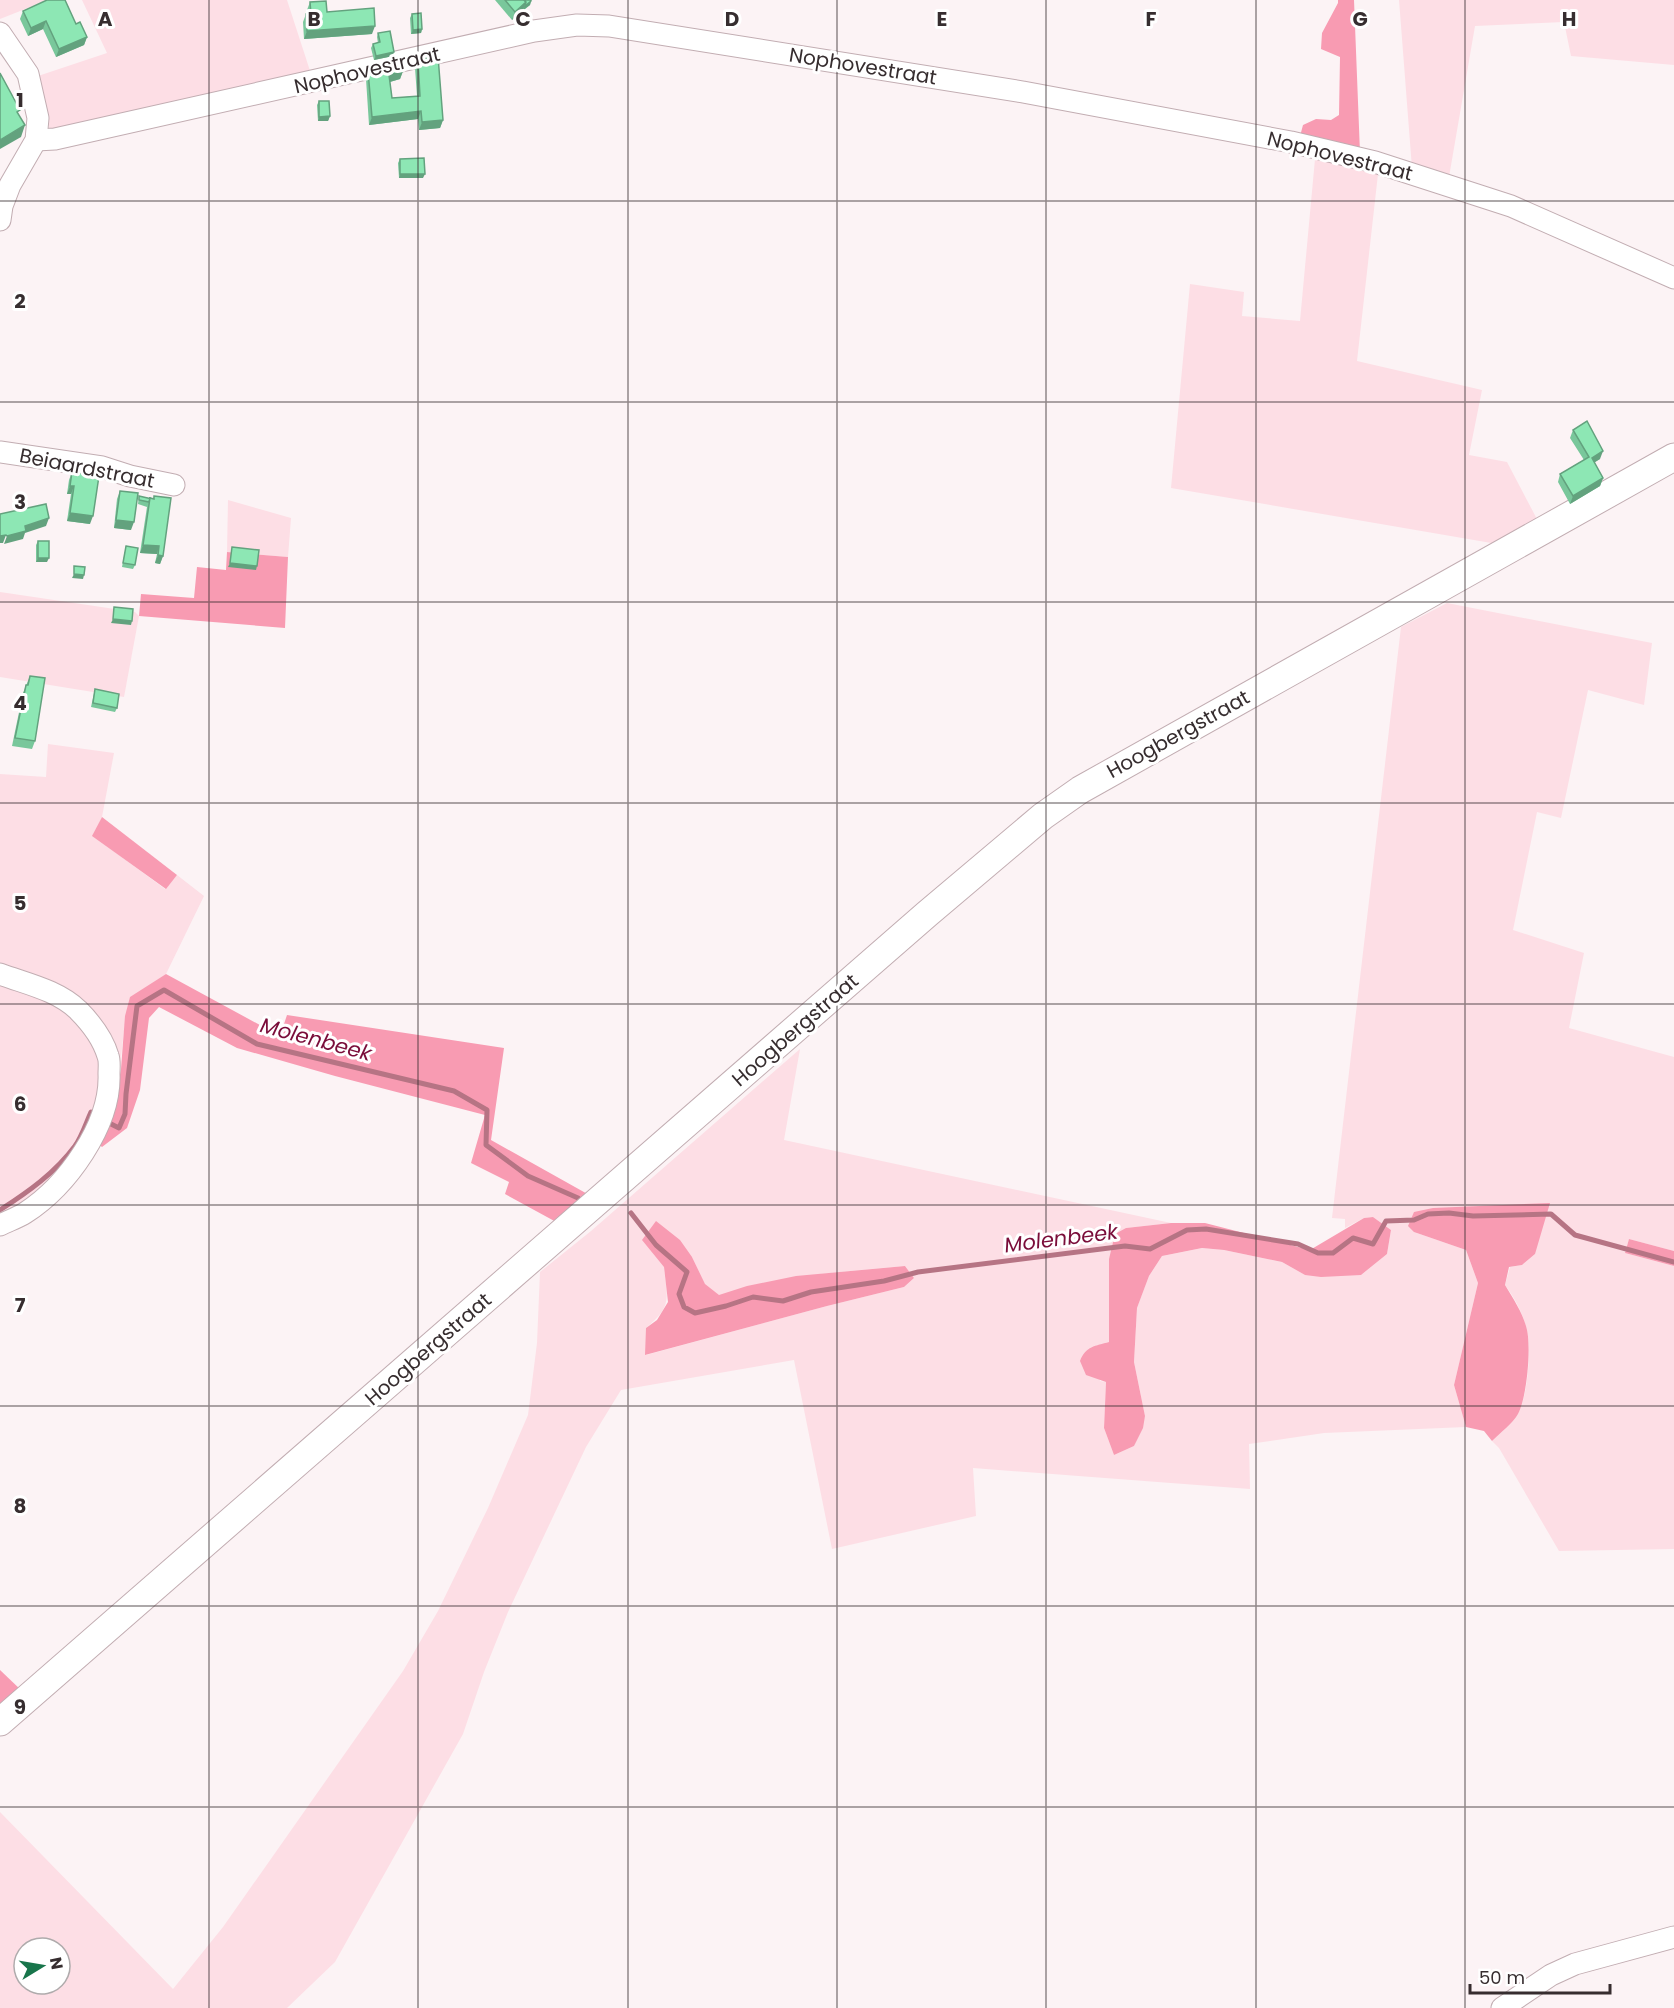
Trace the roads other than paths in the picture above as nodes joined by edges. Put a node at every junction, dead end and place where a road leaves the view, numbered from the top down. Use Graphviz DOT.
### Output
graph roads {
  1 [pos="0,33"];
  2 [pos="36,140"];
  3 [pos="0,220"];
  4 [pos="1674,278"];
  5 [pos="0,452"];
  6 [pos="1674,457"];
  7 [pos="174,485"];
  8 [pos="0,974"];
  9 [pos="0,1225"];
  10 [pos="0,1722"];
  11 [pos="1674,1937"];
  12 [pos="1502,2008"];
  1 -- 2 [label="street"];
  2 -- 3 [label="street"];
  2 -- 4 [label="street, Nophovestraat"];
  5 -- 7 [label="street, Beiaardstraat"];
  6 -- 10 [label="street, Hoogbergstraat"];
  8 -- 9 [label="street"];
  11 -- 12 [label="street"];
}
